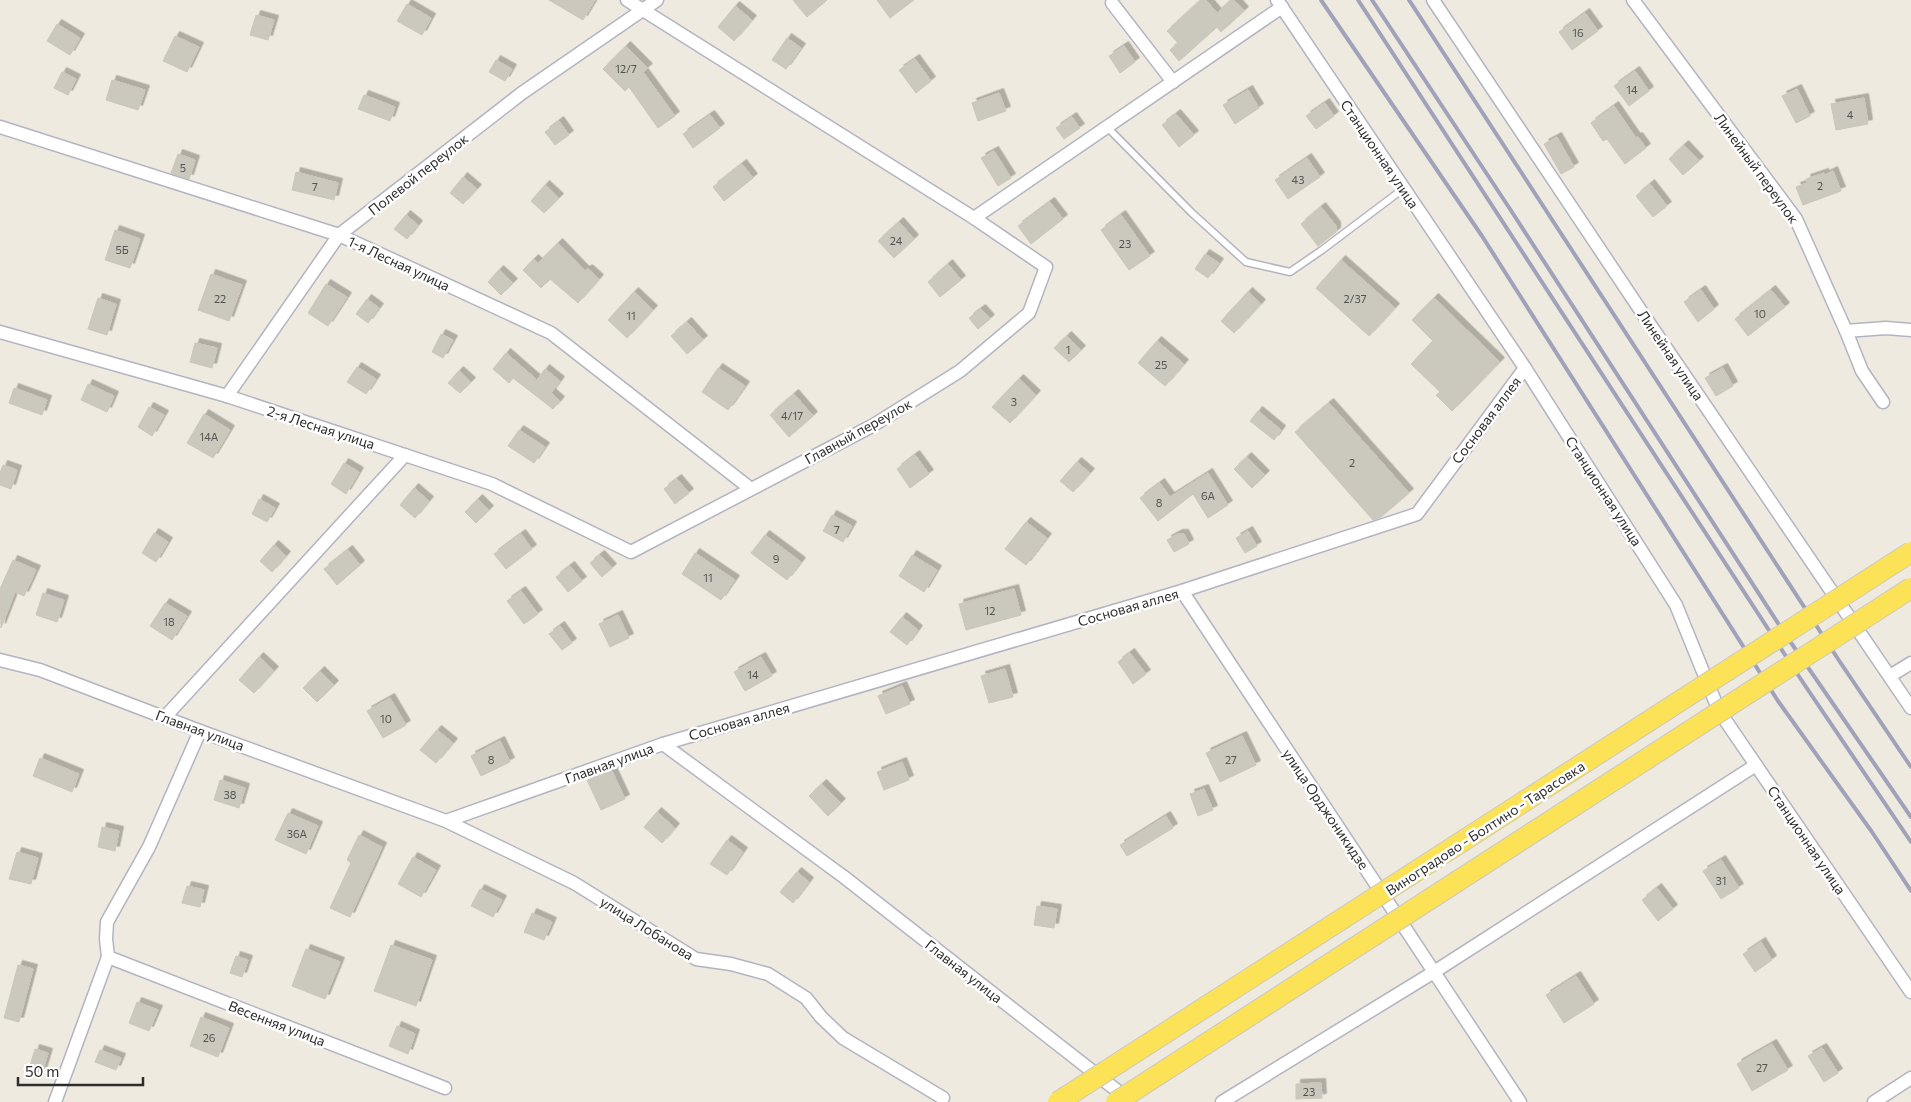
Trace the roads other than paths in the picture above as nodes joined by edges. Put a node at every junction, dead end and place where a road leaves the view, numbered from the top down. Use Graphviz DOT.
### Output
graph roads {
  1 [pos="626,0"];
  2 [pos="657,0"];
  3 [pos="1433,0"];
  4 [pos="1633,0"];
  5 [pos="1112,3"];
  6 [pos="1279,3"];
  7 [pos="644,10"];
  8 [pos="1173,82"];
  9 [pos="0,127"];
  10 [pos="1107,127"];
  11 [pos="1403,188"];
  12 [pos="974,218"];
  13 [pos="339,236"];
  14 [pos="1911,330"];
  15 [pos="1846,331"];
  16 [pos="0,332"];
  17 [pos="1525,368"];
  18 [pos="227,396"];
  19 [pos="1883,402"];
  20 [pos="405,455"];
  21 [pos="751,489"];
  22 [pos="631,552"];
  23 [pos="1911,552"];
  24 [pos="1911,588"];
  25 [pos="1182,591"];
  26 [pos="0,660"];
  27 [pos="1911,663"];
  28 [pos="1890,676"];
  29 [pos="1911,708"];
  30 [pos="165,718"];
  31 [pos="200,731"];
  32 [pos="663,744"];
  33 [pos="1756,765"];
  34 [pos="446,821"];
  35 [pos="108,957"];
  36 [pos="1434,972"];
  37 [pos="1911,992"];
  38 [pos="1911,1078"];
  39 [pos="446,1088"];
  40 [pos="942,1098"];
  41 [pos="55,1102"];
  42 [pos="1058,1102"];
  43 [pos="1116,1102"];
  44 [pos="1131,1102"];
  45 [pos="1222,1102"];
  46 [pos="1520,1102"];
  47 [pos="1874,1102"];
  1 -- 7 [label="street"];
  2 -- 7 [label="street, Полевой переулок"];
  3 -- 28 [label="street, Линейная улица"];
  4 -- 15 [label="street, Линейный переулок"];
  5 -- 8 [label="street"];
  6 -- 8 [label="street"];
  6 -- 11 [label="street, Станционная улица"];
  7 -- 12 [label="street"];
  7 -- 13 [label="street, Полевой переулок"];
  8 -- 10 [label="street"];
  9 -- 13 [label="street, 1-я Лесная улица"];
  10 -- 11 [label="lane"];
  10 -- 12 [label="street"];
  11 -- 17 [label="street, Станционная улица"];
  12 -- 21 [label="street, Главный переулок"];
  13 -- 18 [label="street, Полевой переулок"];
  13 -- 21 [label="street, 1-я Лесная улица"];
  14 -- 15 [label="street"];
  15 -- 19 [label="street, Линейный переулок"];
  16 -- 18 [label="street, 2-я Лесная улица"];
  17 -- 25 [label="street, Сосновая аллея"];
  17 -- 33 [label="street, Станционная улица"];
  18 -- 20 [label="street, 2-я Лесная улица"];
  20 -- 22 [label="street, 2-я Лесная улица"];
  20 -- 30 [label="street"];
  21 -- 22 [label="street, Главный переулок"];
  23 -- 42 [label="main road, Виноградово - Болтино - Тарасовка, bridge"];
  24 -- 43 [label="main road, Виноградово - Болтино - Тарасовка, bridge"];
  25 -- 32 [label="street, Сосновая аллея"];
  25 -- 36 [label="street, улица Орджоникидзе"];
  26 -- 30 [label="street, Главная улица"];
  27 -- 28 [label="street"];
  28 -- 29 [label="street, Линейная улица"];
  30 -- 31 [label="street, Главная улица"];
  31 -- 34 [label="street, Главная улица"];
  31 -- 35 [label="street"];
  32 -- 34 [label="street, Главная улица"];
  32 -- 44 [label="street, Главная улица"];
  33 -- 36 [label="street"];
  33 -- 37 [label="street, Станционная улица"];
  34 -- 40 [label="street, улица Лобанова"];
  35 -- 39 [label="street, Весенняя улица"];
  35 -- 41 [label="street"];
  36 -- 45 [label="street"];
  36 -- 46 [label="street, улица Орджоникидзе"];
  38 -- 47 [label="street"];
}
